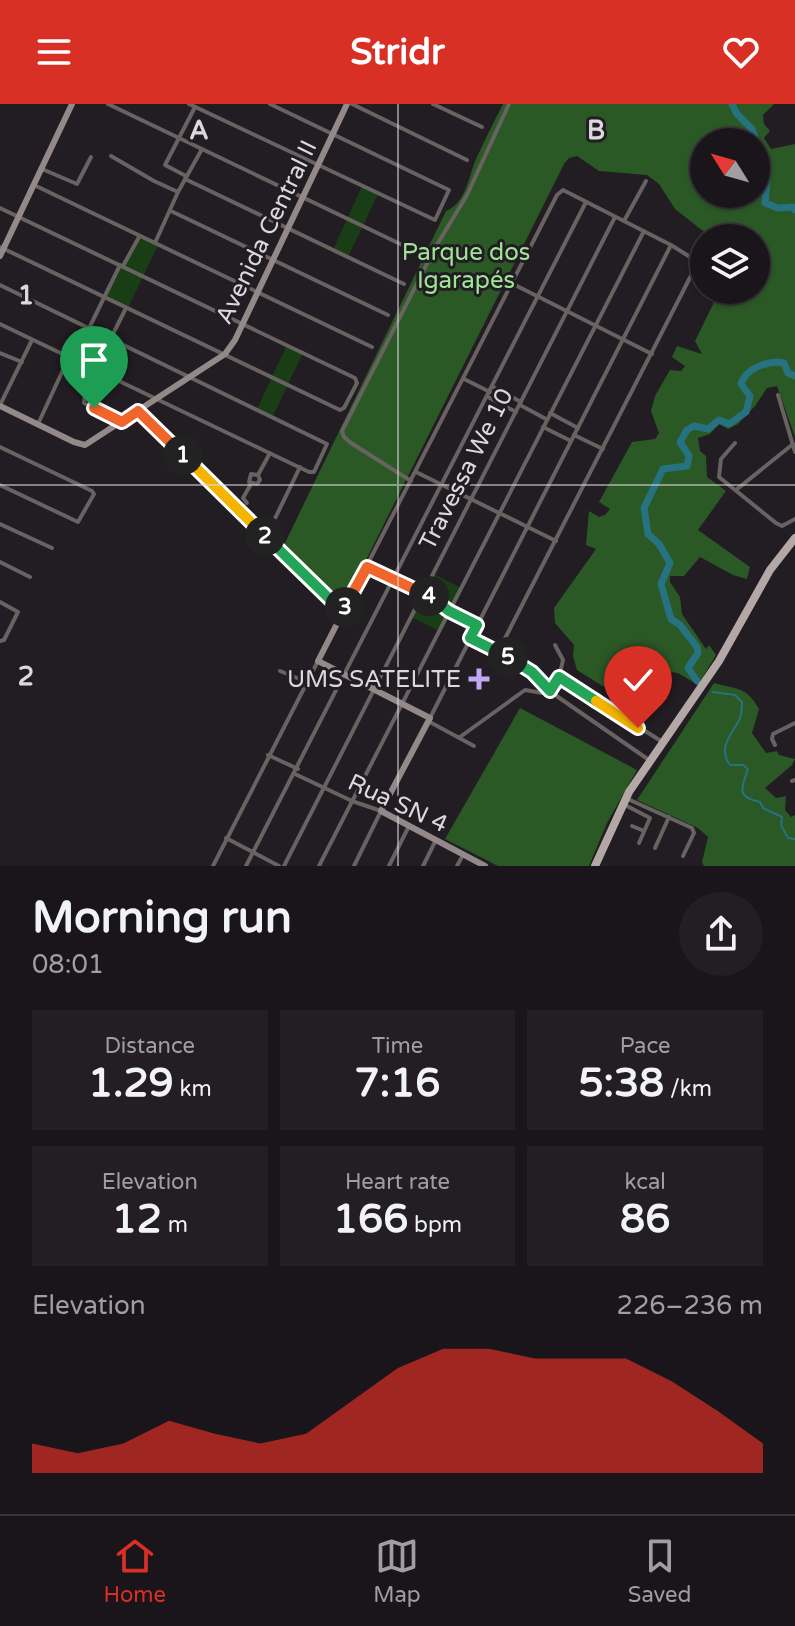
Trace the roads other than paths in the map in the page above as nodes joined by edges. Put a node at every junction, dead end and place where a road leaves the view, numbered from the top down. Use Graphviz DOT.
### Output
graph roads {
  1 [pos="108,104"];
  2 [pos="189,104"];
  3 [pos="270,104"];
  4 [pos="350,104"];
  5 [pos="433,104"];
  6 [pos="509,104"];
  7 [pos="70,105"];
  8 [pos="195,107"];
  9 [pos="482,127"];
  10 [pos="333,133"];
  11 [pos="181,138"];
  12 [pos="202,149"];
  13 [pos="111,156"];
  14 [pos="91,157"];
  15 [pos="467,160"];
  16 [pos="318,166"];
  17 [pos="42,168"];
  18 [pos="186,178"];
  19 [pos="646,181"];
  20 [pos="34,185"];
  21 [pos="178,192"];
  22 [pos="303,198"];
  23 [pos="586,202"];
  24 [pos="0,208"];
  25 [pos="171,211"];
  26 [pos="19,217"];
  27 [pos="615,217"];
  28 [pos="624,221"];
  29 [pos="287,228"];
  30 [pos="644,231"];
  31 [pos="139,236"];
  32 [pos="155,243"];
  33 [pos="671,245"];
  34 [pos="1,250"];
  35 [pos="417,252"];
  36 [pos="273,260"];
  37 [pos="121,266"];
  38 [pos="404,284"];
  39 [pos="513,284"];
  40 [pos="0,285"];
  41 [pos="257,291"];
  42 [pos="104,297"];
  43 [pos="539,297"];
  44 [pos="126,307"];
  45 [pos="567,312"];
  46 [pos="388,315"];
  47 [pos="243,322"];
  48 [pos="0,324"];
  49 [pos="595,325"];
  50 [pos="89,328"];
  51 [pos="111,338"];
  52 [pos="623,339"];
  53 [pos="32,340"];
  54 [pos="372,347"];
  55 [pos="0,353"];
  56 [pos="225,354"];
  57 [pos="652,354"];
  58 [pos="72,358"];
  59 [pos="22,362"];
  60 [pos="97,370"];
  61 [pos="190,377"];
  62 [pos="464,379"];
  63 [pos="490,392"];
  64 [pos="778,395"];
  65 [pos="157,398"];
  66 [pos="521,404"];
  67 [pos="0,406"];
  68 [pos="138,411"];
  69 [pos="516,412"];
  70 [pos="550,413"];
  71 [pos="547,419"];
  72 [pos="122,422"];
  73 [pos="38,424"];
  74 [pos="543,427"];
  75 [pos="578,428"];
  76 [pos="574,435"];
  77 [pos="571,441"];
  78 [pos="735,443"];
  79 [pos="793,444"];
  80 [pos="0,447"];
  81 [pos="603,449"];
  82 [pos="795,452"];
  83 [pos="270,453"];
  84 [pos="300,467"];
  85 [pos="416,472"];
  86 [pos="258,475"];
  87 [pos="411,481"];
  88 [pos="251,484"];
  89 [pos="0,485"];
  90 [pos="443,485"];
  91 [pos="736,490"];
  92 [pos="470,499"];
  93 [pos="247,503"];
  94 [pos="498,513"];
  95 [pos="795,519"];
  96 [pos="0,524"];
  97 [pos="528,528"];
  98 [pos="266,537"];
  99 [pos="556,541"];
  100 [pos="794,542"];
  101 [pos="52,548"];
  102 [pos="0,562"];
  103 [pos="367,567"];
  104 [pos="30,577"];
  105 [pos="394,580"];
  106 [pos="423,592"];
  107 [pos="0,602"];
  108 [pos="449,610"];
  109 [pos="343,612"];
  110 [pos="477,625"];
  111 [pos="470,638"];
  112 [pos="0,641"];
  113 [pos="555,645"];
  114 [pos="498,652"];
  115 [pos="318,661"];
  116 [pos="280,671"];
  117 [pos="346,675"];
  118 [pos="559,677"];
  119 [pos="307,682"];
  120 [pos="374,689"];
  121 [pos="550,691"];
  122 [pos="401,703"];
  123 [pos="429,720"];
  124 [pos="795,723"];
  125 [pos="460,737"];
  126 [pos="663,743"];
  127 [pos="775,745"];
  128 [pos="474,746"];
  129 [pos="268,755"];
  130 [pos="650,761"];
  131 [pos="297,772"];
  132 [pos="324,788"];
  133 [pos="352,801"];
  134 [pos="628,803"];
  135 [pos="381,811"];
  136 [pos="669,817"];
  137 [pos="409,826"];
  138 [pos="632,826"];
  139 [pos="644,831"];
  140 [pos="226,838"];
  141 [pos="436,840"];
  142 [pos="639,843"];
  143 [pos="655,848"];
  144 [pos="253,853"];
  145 [pos="463,855"];
  146 [pos="683,856"];
  147 [pos="213,866"];
  148 [pos="246,866"];
  149 [pos="282,866"];
  150 [pos="319,866"];
  151 [pos="354,866"];
  152 [pos="389,866"];
  153 [pos="423,866"];
  154 [pos="457,866"];
  155 [pos="485,866"];
  156 [pos="598,866"];
  1 -- 11 [label="street"];
  2 -- 8 [label="street"];
  3 -- 10 [label="street"];
  4 -- 10 [label="main road, Avenida Central II"];
  4 -- 15 [label="street"];
  5 -- 9 [label="street"];
  6 -- 87 [label="street"];
  7 -- 17 [label="main road"];
  8 -- 11 [label="street"];
  8 -- 16 [label="street"];
  10 -- 16 [label="main road, Avenida Central II"];
  10 -- 16 [label="street"];
  11 -- 12 [label="street"];
  11 -- 18 [label="street"];
  12 -- 18 [label="street"];
  12 -- 22 [label="street"];
  13 -- 21 [label="street"];
  14 -- 17 [label="street"];
  16 -- 22 [label="main road, Avenida Central II"];
  17 -- 20 [label="main road"];
  18 -- 21 [label="street"];
  18 -- 29 [label="street"];
  19 -- 28 [label="street"];
  20 -- 26 [label="main road"];
  20 -- 31 [label="street"];
  21 -- 25 [label="street"];
  22 -- 29 [label="main road, Avenida Central II"];
  22 -- 35 [label="street"];
  23 -- 27 [label="street"];
  23 -- 39 [label="street"];
  23 -- 43 [label="street"];
  24 -- 26 [label="street"];
  25 -- 32 [label="street"];
  25 -- 36 [label="street"];
  26 -- 34 [label="main road"];
  26 -- 37 [label="street"];
  27 -- 28 [label="street"];
  27 -- 45 [label="street, Travessa We 10"];
  28 -- 30 [label="street"];
  29 -- 36 [label="main road, Avenida Central II"];
  29 -- 38 [label="street"];
  30 -- 33 [label="street"];
  30 -- 49 [label="street"];
  31 -- 32 [label="street"];
  31 -- 37 [label="street"];
  32 -- 41 [label="street"];
  33 -- 52 [label="street"];
  33 -- 57 [label="street"];
  34 -- 42 [label="street"];
  36 -- 41 [label="main road, Avenida Central II"];
  36 -- 46 [label="street"];
  37 -- 42 [label="street"];
  37 -- 47 [label="street"];
  39 -- 43 [label="street"];
  39 -- 62 [label="street"];
  40 -- 50 [label="street"];
  41 -- 47 [label="main road, Avenida Central II"];
  41 -- 54 [label="street"];
  42 -- 44 [label="street"];
  42 -- 50 [label="street"];
  43 -- 45 [label="street"];
  43 -- 63 [label="street"];
  44 -- 51 [label="street"];
  44 -- 56 [label="street"];
  45 -- 49 [label="street"];
  45 -- 66 [label="street, Travessa We 10"];
  47 -- 56 [label="main road, Avenida Central II"];
  47 -- 56 [label="street"];
  48 -- 53 [label="street"];
  49 -- 52 [label="street"];
  49 -- 70 [label="street"];
  50 -- 51 [label="street"];
  50 -- 58 [label="street"];
  51 -- 61 [label="street"];
  52 -- 57 [label="street"];
  52 -- 75 [label="street"];
  53 -- 58 [label="street"];
  53 -- 59 [label="street"];
  55 -- 59 [label="street"];
  56 -- 61 [label="main road, Avenida Central II"];
  57 -- 81 [label="street"];
  58 -- 60 [label="street"];
  58 -- 73 [label="street"];
  59 -- 67 [label="street"];
  60 -- 65 [label="street"];
  60 -- 72 [label="street"];
  61 -- 65 [label="main road, Avenida Central II"];
  61 -- 84 [label="street"];
  62 -- 63 [label="street"];
  62 -- 85 [label="street"];
  63 -- 66 [label="street"];
  63 -- 69 [label="street"];
  63 -- 90 [label="street"];
  64 -- 79 [label="street"];
  65 -- 68 [label="main road, Avenida Central II"];
  65 -- 83 [label="street"];
  66 -- 69 [label="street, Travessa We 10"];
  66 -- 71 [label="street"];
  67 -- 73 [label="main road"];
  68 -- 72 [label="main road, Avenida Central II"];
  68 -- 98 [label="main road"];
  69 -- 92 [label="street, Travessa We 10"];
  70 -- 71 [label="street"];
  70 -- 75 [label="street"];
  71 -- 74 [label="street"];
  72 -- 73 [label="main road, Avenida Central II"];
  74 -- 77 [label="street"];
  74 -- 94 [label="street"];
  75 -- 76 [label="street"];
  76 -- 77 [label="street"];
  76 -- 81 [label="street"];
  77 -- 97 [label="street"];
  78 -- 91 [label="street"];
  79 -- 82 [label="street"];
  79 -- 91 [label="street"];
  80 -- 89 [label="street"];
  81 -- 99 [label="street"];
  83 -- 84 [label="street"];
  83 -- 86 [label="street"];
  84 -- 98 [label="street"];
  85 -- 87 [label="street"];
  85 -- 90 [label="street"];
  86 -- 88 [label="street"];
  86 -- 88 [label="street"];
  87 -- 103 [label="street"];
  88 -- 93 [label="street"];
  90 -- 92 [label="street"];
  90 -- 105 [label="street"];
  91 -- 95 [label="street"];
  92 -- 94 [label="street"];
  92 -- 106 [label="street, Travessa We 10"];
  94 -- 97 [label="street"];
  94 -- 108 [label="street"];
  96 -- 101 [label="street"];
  97 -- 99 [label="street"];
  97 -- 110 [label="street"];
  98 -- 109 [label="main road"];
  99 -- 114 [label="street"];
  100 -- 126 [label="main road"];
  100 -- 134 [label="main road"];
  102 -- 104 [label="street"];
  103 -- 105 [label="street"];
  103 -- 109 [label="street"];
  105 -- 106 [label="street"];
  105 -- 117 [label="street"];
  106 -- 108 [label="street"];
  106 -- 120 [label="street, Travessa We 10"];
  107 -- 112 [label="street"];
  108 -- 110 [label="street"];
  108 -- 122 [label="street"];
  109 -- 115 [label="main road"];
  110 -- 111 [label="street"];
  111 -- 114 [label="street"];
  111 -- 123 [label="street"];
  113 -- 118 [label="street"];
  114 -- 121 [label="street"];
  115 -- 117 [label="main road"];
  115 -- 119 [label="street"];
  116 -- 119 [label="street"];
  117 -- 120 [label="main road"];
  117 -- 131 [label="street"];
  118 -- 121 [label="street"];
  118 -- 126 [label="street"];
  119 -- 129 [label="street"];
  120 -- 122 [label="main road"];
  120 -- 132 [label="street, Travessa We 10"];
  121 -- 125 [label="street"];
  121 -- 130 [label="street"];
  122 -- 123 [label="main road"];
  122 -- 133 [label="street"];
  123 -- 125 [label="street"];
  123 -- 135 [label="main road"];
  124 -- 127 [label="street"];
  125 -- 128 [label="street"];
  126 -- 130 [label="main road"];
  129 -- 131 [label="street, Rua SN 4"];
  129 -- 140 [label="street"];
  130 -- 156 [label="main road"];
  131 -- 132 [label="street, Rua SN 4"];
  131 -- 144 [label="street"];
  132 -- 133 [label="street, Rua SN 4"];
  132 -- 149 [label="street, Travessa We 10"];
  133 -- 135 [label="street, Rua SN 4"];
  133 -- 150 [label="street"];
  134 -- 136 [label="street"];
  134 -- 139 [label="street"];
  134 -- 156 [label="main road"];
  135 -- 137 [label="main road, Rua SN 4"];
  135 -- 151 [label="street"];
  136 -- 143 [label="street"];
  136 -- 146 [label="street"];
  137 -- 141 [label="main road, Rua SN 4"];
  137 -- 152 [label="street"];
  138 -- 139 [label="street"];
  139 -- 142 [label="street"];
  140 -- 144 [label="street"];
  140 -- 147 [label="street"];
  141 -- 145 [label="main road, Rua SN 4"];
  141 -- 153 [label="street"];
  144 -- 148 [label="street"];
  144 -- 149 [label="street"];
  145 -- 154 [label="street"];
  145 -- 155 [label="main road, Rua SN 4"];
}
